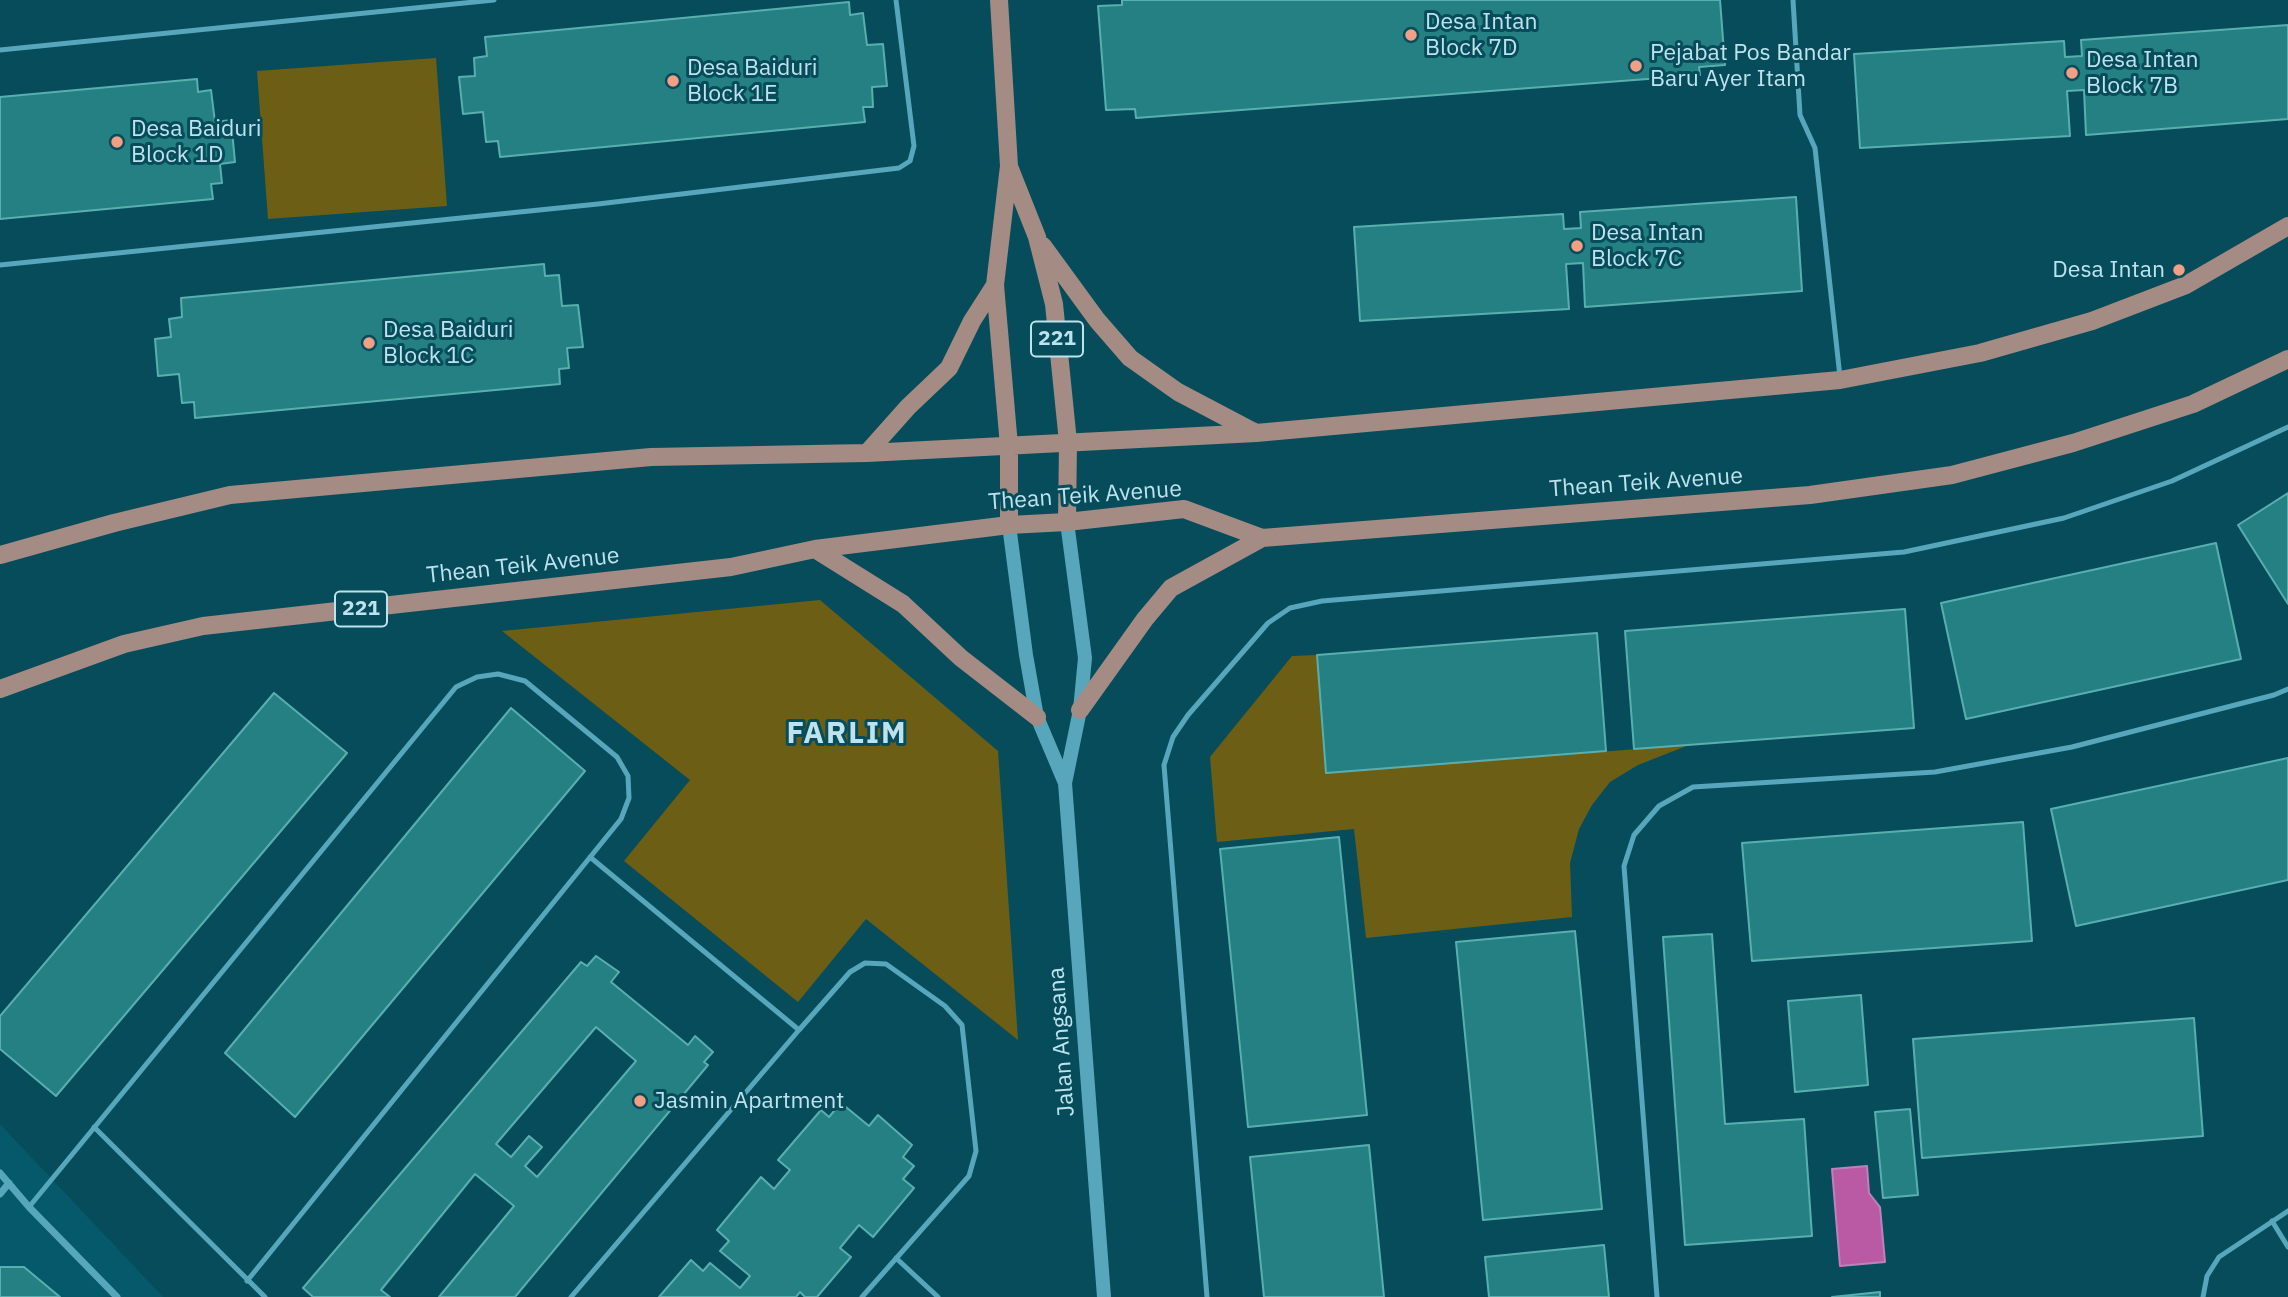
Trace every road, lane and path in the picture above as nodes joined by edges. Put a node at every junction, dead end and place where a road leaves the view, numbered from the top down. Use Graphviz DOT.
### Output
graph roads {
  1 [pos="494,0"];
  2 [pos="896,0"];
  3 [pos="999,0"];
  4 [pos="1793,0"];
  5 [pos="0,50"];
  6 [pos="1009,166"];
  7 [pos="2288,226"];
  8 [pos="1037,237"];
  9 [pos="0,265"];
  10 [pos="995,285"];
  11 [pos="2288,359"];
  12 [pos="1840,380"];
  13 [pos="2288,427"];
  14 [pos="1256,433"];
  15 [pos="1068,442"];
  16 [pos="1009,446"];
  17 [pos="867,453"];
  18 [pos="1067,522"];
  19 [pos="1009,525"];
  20 [pos="1262,538"];
  21 [pos="815,549"];
  22 [pos="0,555"];
  23 [pos="2288,688"];
  24 [pos="0,689"];
  25 [pos="1080,710"];
  26 [pos="1037,717"];
  27 [pos="1065,783"];
  28 [pos="590,857"];
  29 [pos="799,1030"];
  30 [pos="94,1127"];
  31 [pos="0,1173"];
  32 [pos="9,1183"];
  33 [pos="0,1194"];
  34 [pos="29,1207"];
  35 [pos="2288,1211"];
  36 [pos="2272,1220"];
  37 [pos="2288,1247"];
  38 [pos="896,1258"];
  39 [pos="247,1281"];
  40 [pos="117,1297"];
  41 [pos="265,1297"];
  42 [pos="571,1297"];
  43 [pos="862,1297"];
  44 [pos="938,1297"];
  45 [pos="1104,1297"];
  46 [pos="1207,1297"];
  47 [pos="1657,1297"];
  48 [pos="2203,1297"];
  1 -- 5 [label="lane"];
  2 -- 9 [label="lane"];
  3 -- 6 [label="main road, 221"];
  4 -- 12 [label="lane"];
  6 -- 8 [label="main road, 221"];
  6 -- 10 [label="main road, 221"];
  7 -- 12 [label="main road"];
  8 -- 14 [label="main road"];
  8 -- 15 [label="main road, 221"];
  10 -- 16 [label="main road, 221"];
  10 -- 17 [label="main road"];
  11 -- 20 [label="main road, Thean Teik Avenue"];
  12 -- 14 [label="main road"];
  13 -- 46 [label="lane"];
  14 -- 15 [label="main road"];
  15 -- 16 [label="main road"];
  15 -- 18 [label="main road"];
  16 -- 17 [label="main road"];
  16 -- 19 [label="main road"];
  17 -- 22 [label="main road"];
  18 -- 19 [label="main road, Thean Teik Avenue / 221"];
  18 -- 20 [label="main road, Thean Teik Avenue"];
  18 -- 25 [label="main road, Jalan Angsana"];
  19 -- 21 [label="main road, Thean Teik Avenue / 221"];
  19 -- 26 [label="main road, Jalan Angsana"];
  20 -- 25 [label="main road"];
  21 -- 24 [label="main road, Thean Teik Avenue / 221"];
  21 -- 26 [label="main road"];
  23 -- 47 [label="lane"];
  25 -- 27 [label="main road, Jalan Angsana"];
  26 -- 27 [label="main road, Jalan Angsana"];
  27 -- 45 [label="main road, Jalan Angsana"];
  28 -- 29 [label="lane"];
  28 -- 30 [label="lane"];
  28 -- 39 [label="lane"];
  29 -- 38 [label="lane"];
  29 -- 42 [label="lane"];
  30 -- 34 [label="lane"];
  30 -- 39 [label="lane"];
  31 -- 32 [label="street"];
  32 -- 33 [label="street"];
  32 -- 34 [label="street"];
  34 -- 40 [label="street"];
  35 -- 36 [label="lane"];
  36 -- 37 [label="lane"];
  36 -- 48 [label="lane"];
  38 -- 43 [label="lane"];
  38 -- 44 [label="lane"];
  39 -- 41 [label="lane"];
}
